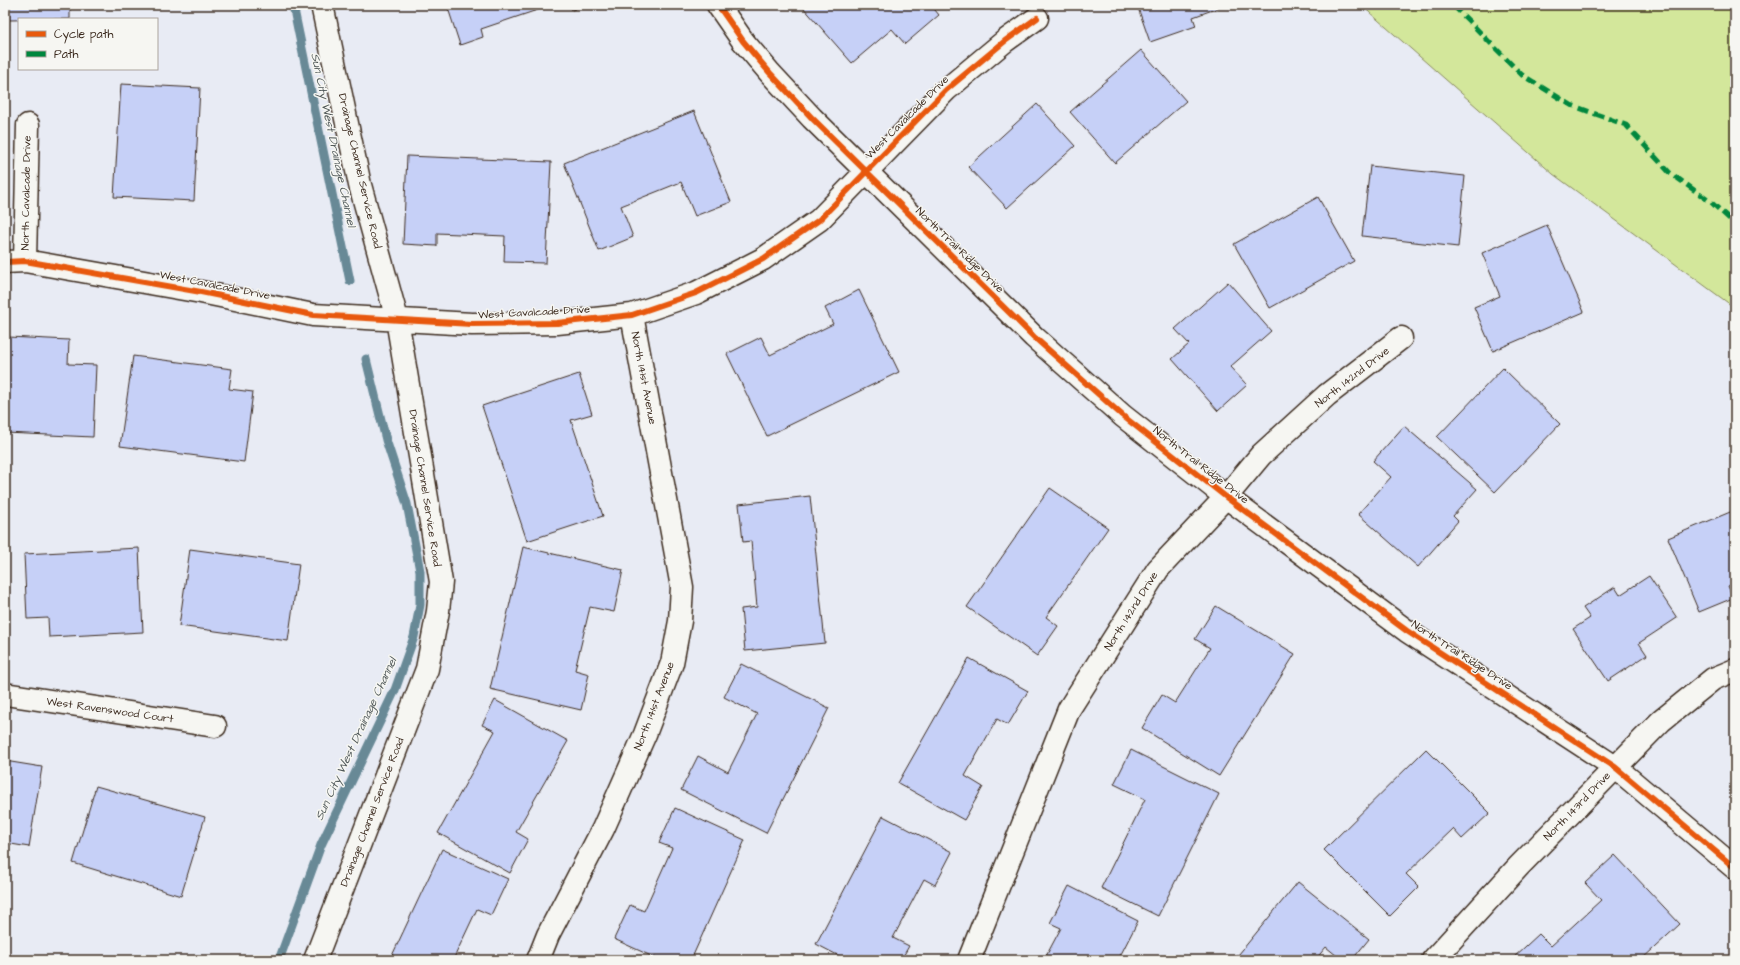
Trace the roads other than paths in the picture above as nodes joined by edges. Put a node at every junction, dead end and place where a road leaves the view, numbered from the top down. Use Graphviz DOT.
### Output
graph roads {
  1 [pos="322,5"];
  2 [pos="718,5"];
  3 [pos="1037,18"];
  4 [pos="28,126"];
  5 [pos="865,172"];
  6 [pos="15,262"];
  7 [pos="632,315"];
  8 [pos="393,319"];
  9 [pos="1400,338"];
  10 [pos="1226,497"];
  11 [pos="1735,670"];
  12 [pos="5,694"];
  13 [pos="214,726"];
  14 [pos="1615,767"];
  15 [pos="1735,868"];
  16 [pos="315,960"];
  17 [pos="538,960"];
  18 [pos="969,960"];
  19 [pos="1433,960"];
  1 -- 8 [label="street, Drainage Channel Service Road"];
  2 -- 5 [label="street, North Trail Ridge Drive"];
  3 -- 5 [label="street, West Cavalcade Drive"];
  4 -- 6 [label="street, North Cavalcade Drive"];
  5 -- 7 [label="street, West Cavalcade Drive"];
  5 -- 10 [label="street, North Trail Ridge Drive"];
  6 -- 8 [label="street, West Cavalcade Drive"];
  7 -- 8 [label="street, West Cavalcade Drive"];
  7 -- 17 [label="street, North 141st Avenue"];
  8 -- 16 [label="street, Drainage Channel Service Road"];
  9 -- 10 [label="street, North 142nd Drive"];
  10 -- 14 [label="street, North Trail Ridge Drive"];
  10 -- 18 [label="street, North 142nd Drive"];
  11 -- 14 [label="street, North 143rd Drive"];
  12 -- 13 [label="street, West Ravenswood Court"];
  14 -- 15 [label="street, North Trail Ridge Drive"];
  14 -- 19 [label="street, North 143rd Drive"];
}
